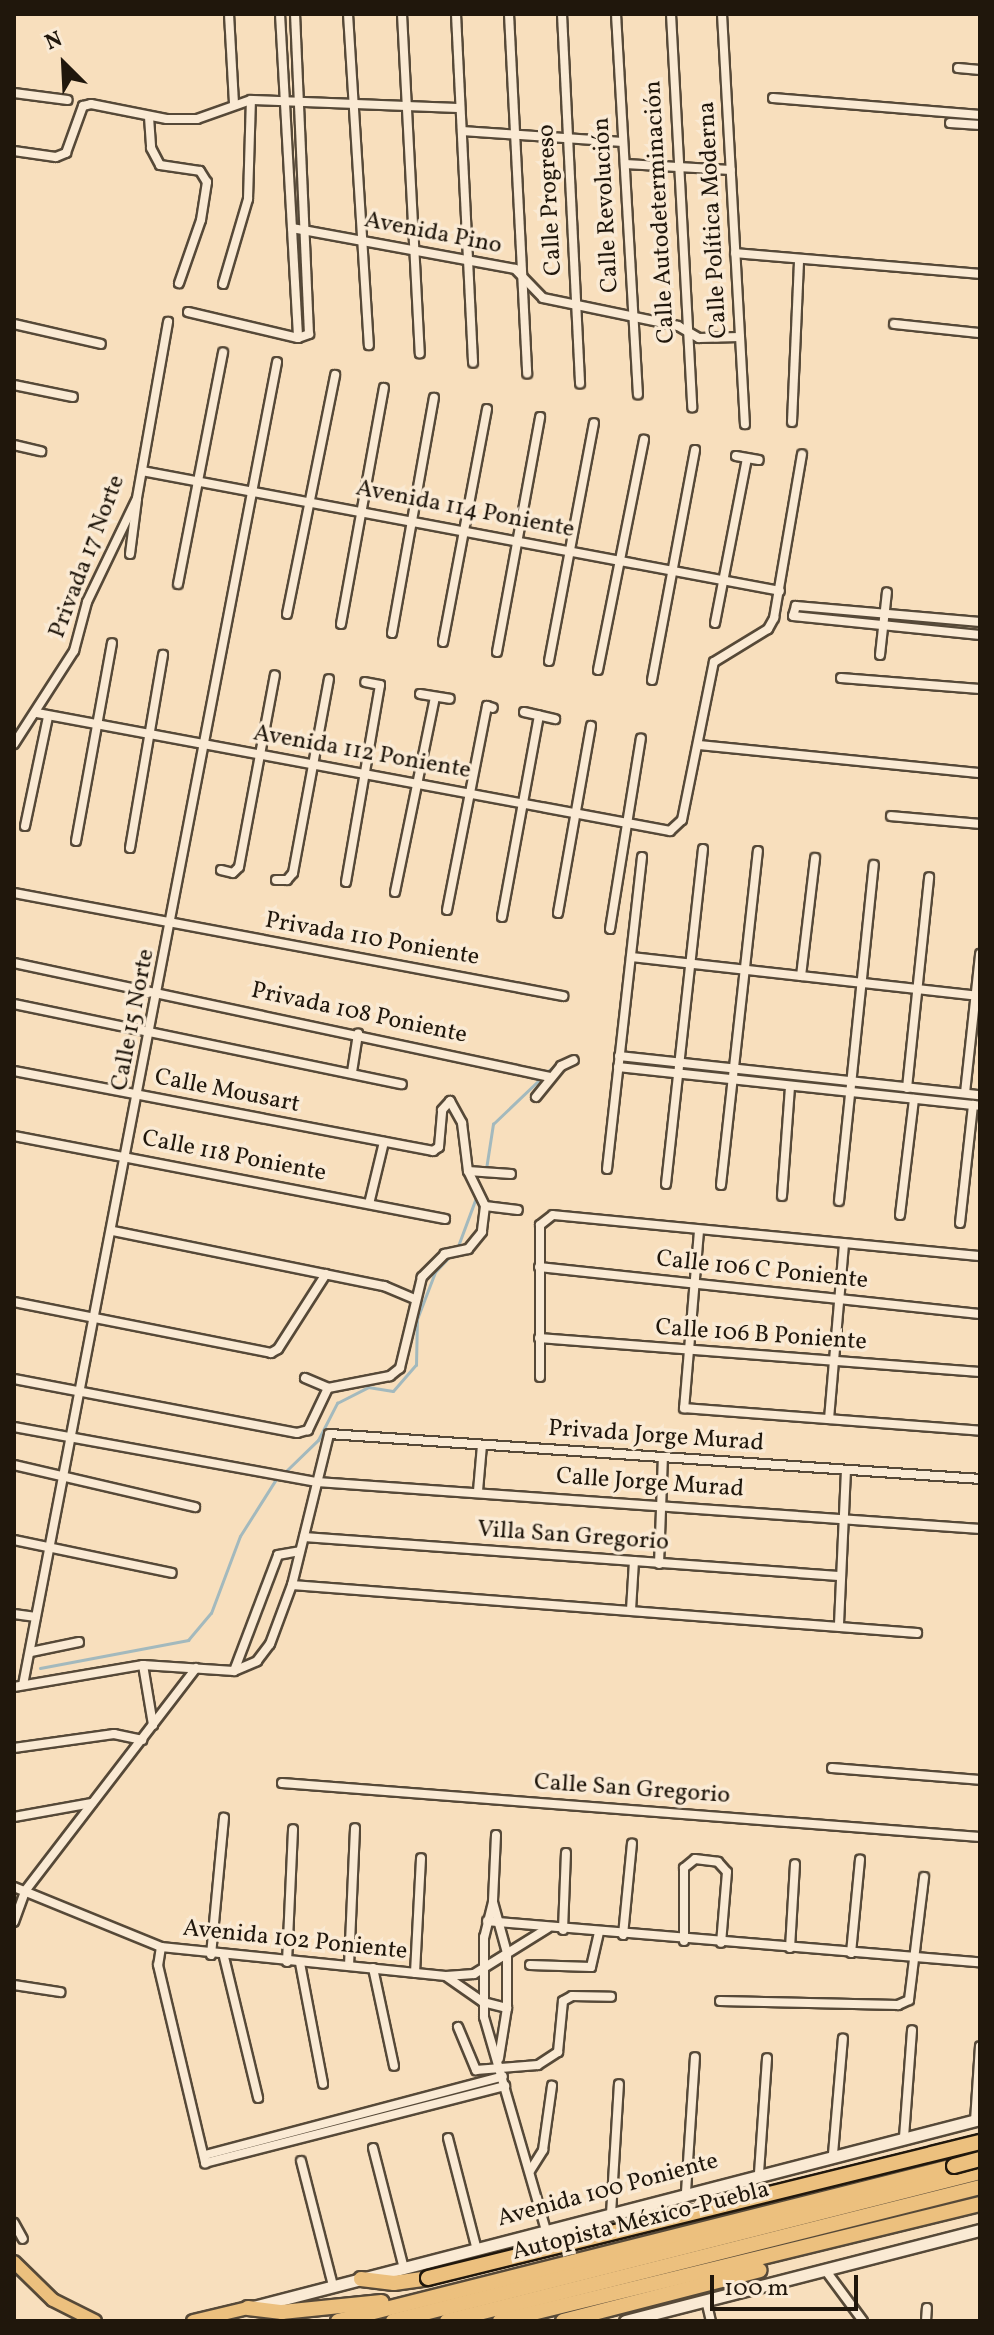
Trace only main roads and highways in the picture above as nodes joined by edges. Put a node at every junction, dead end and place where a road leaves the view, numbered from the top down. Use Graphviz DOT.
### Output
graph roads {
  1 [pos="980,2142"];
  2 [pos="980,2160"];
  3 [pos="980,2172"];
  4 [pos="980,2187"];
  5 [pos="980,2204"];
  6 [pos="980,2214"];
  7 [pos="14,2262"];
  8 [pos="361,2279"];
  9 [pos="421,2298"];
  10 [pos="248,2308"];
  11 [pos="95,2321"];
  12 [pos="193,2321"];
  13 [pos="338,2321"];
  14 [pos="393,2321"];
  15 [pos="447,2321"];
  16 [pos="500,2321"];
  17 [pos="563,2321"];
  1 -- 8 [label="highway, bridge"];
  2 -- 9 [label="highway, Autopista México-Puebla, bridge"];
  3 -- 14 [label="highway"];
  4 -- 15 [label="highway"];
  5 -- 16 [label="highway"];
  6 -- 17 [label="highway"];
  7 -- 11 [label="main road"];
  9 -- 10 [label="highway"];
  9 -- 13 [label="highway, Autopista México-Puebla"];
  10 -- 12 [label="main road"];
}
